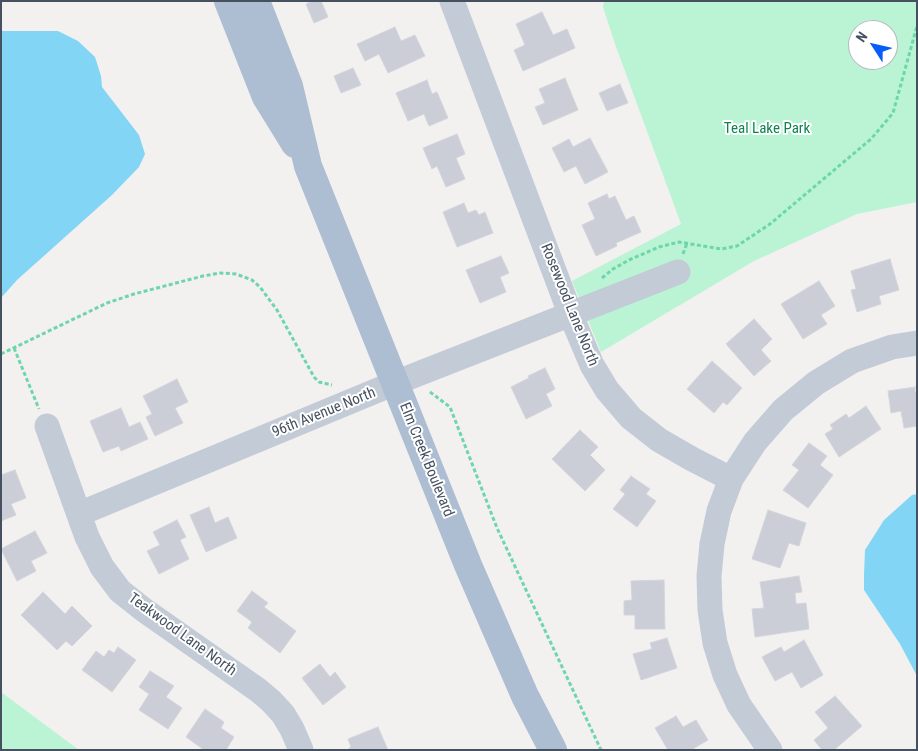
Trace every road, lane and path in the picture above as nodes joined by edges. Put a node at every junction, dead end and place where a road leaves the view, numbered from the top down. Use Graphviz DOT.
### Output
graph roads {
  1 [pos="228,1"];
  2 [pos="256,1"];
  3 [pos="452,1"];
  4 [pos="917,26"];
  5 [pos="308,166"];
  6 [pos="678,272"];
  7 [pos="600,280"];
  8 [pos="570,313"];
  9 [pos="917,343"];
  10 [pos="14,348"];
  11 [pos="1,354"];
  12 [pos="337,384"];
  13 [pos="395,384"];
  14 [pos="429,391"];
  15 [pos="47,426"];
  16 [pos="731,478"];
  17 [pos="79,514"];
  18 [pos="301,750"];
  19 [pos="553,750"];
  20 [pos="600,750"];
  21 [pos="770,750"];
  1 -- 5 [label="main road, Elm Creek Boulevard"];
  2 -- 5 [label="main road, Elm Creek Boulevard"];
  3 -- 8 [label="street, Rosewood Lane North"];
  4 -- 7 [label="path"];
  5 -- 13 [label="main road, Elm Creek Boulevard"];
  6 -- 8 [label="street, 96th Avenue North"];
  8 -- 13 [label="street, 96th Avenue North"];
  8 -- 16 [label="street, Rosewood Lane North"];
  9 -- 16 [label="street"];
  10 -- 11 [label="path"];
  10 -- 12 [label="path"];
  10 -- 15 [label="path"];
  13 -- 17 [label="street, 96th Avenue North"];
  13 -- 19 [label="main road, Elm Creek Boulevard"];
  14 -- 20 [label="path"];
  15 -- 17 [label="street, Teakwood Lane North"];
  16 -- 21 [label="street"];
  17 -- 18 [label="street, Teakwood Lane North"];
}
